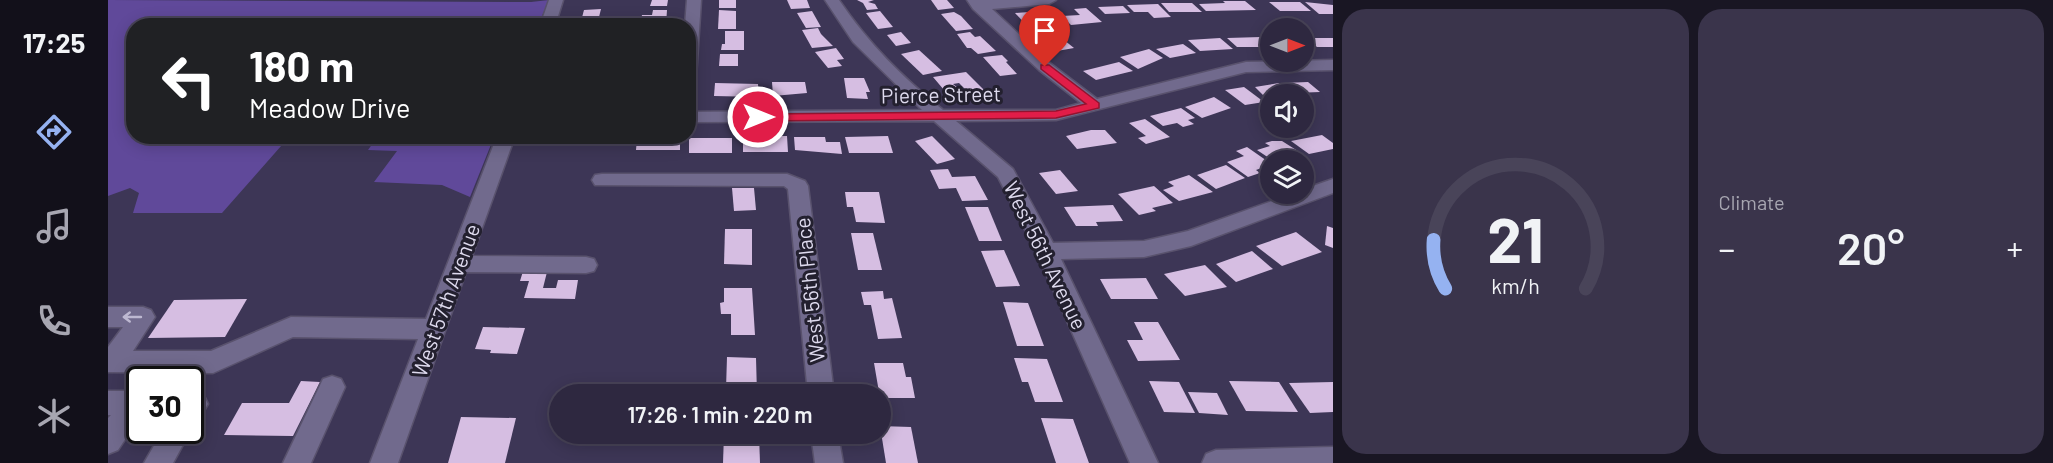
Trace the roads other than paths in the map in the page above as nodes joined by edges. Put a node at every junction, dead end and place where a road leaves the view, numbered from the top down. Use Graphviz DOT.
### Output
graph roads {
  1 [pos="556,0"];
  2 [pos="694,0"];
  3 [pos="832,0"];
  4 [pos="1049,0"];
  5 [pos="976,3"];
  6 [pos="550,18"];
  7 [pos="693,18"];
  8 [pos="1333,65"];
  9 [pos="1095,106"];
  10 [pos="696,117"];
  11 [pos="942,117"];
  12 [pos="503,144"];
  13 [pos="602,180"];
  14 [pos="1333,186"];
  15 [pos="1047,251"];
  16 [pos="459,264"];
  17 [pos="586,265"];
  18 [pos="108,317"];
  19 [pos="434,328"];
  20 [pos="110,361"];
  21 [pos="820,384"];
  22 [pos="332,387"];
  23 [pos="108,403"];
  24 [pos="126,403"];
  25 [pos="126,417"];
  26 [pos="108,441"];
  27 [pos="170,444"];
  28 [pos="826,444"];
  29 [pos="1333,460"];
  30 [pos="158,463"];
  31 [pos="297,463"];
  32 [pos="384,463"];
  33 [pos="829,463"];
  34 [pos="1144,463"];
  35 [pos="1216,463"];
  1 -- 6 [label="street"];
  2 -- 7 [label="street"];
  3 -- 11 [label="street, West 56th Avenue"];
  4 -- 5 [label="street"];
  5 -- 9 [label="street"];
  8 -- 9 [label="street, Pierce Street"];
  9 -- 11 [label="street, Pierce Street"];
  10 -- 11 [label="street, Pierce Street"];
  11 -- 15 [label="street, West 56th Avenue"];
  12 -- 16 [label="street, West 57th Avenue"];
  13 -- 21 [label="street, West 56th Place"];
  14 -- 15 [label="street"];
  15 -- 34 [label="street, West 56th Avenue"];
  16 -- 17 [label="street"];
  16 -- 19 [label="street, West 57th Avenue"];
  20 -- 18 [label="street, one-way"];
  19 -- 20 [label="street"];
  19 -- 32 [label="street, West 57th Avenue"];
  22 -- 31 [label="street"];
  23 -- 24 [label="street"];
  25 -- 26 [label="street"];
  27 -- 30 [label="street"];
  28 -- 33 [label="street"];
  29 -- 35 [label="street"];
}
